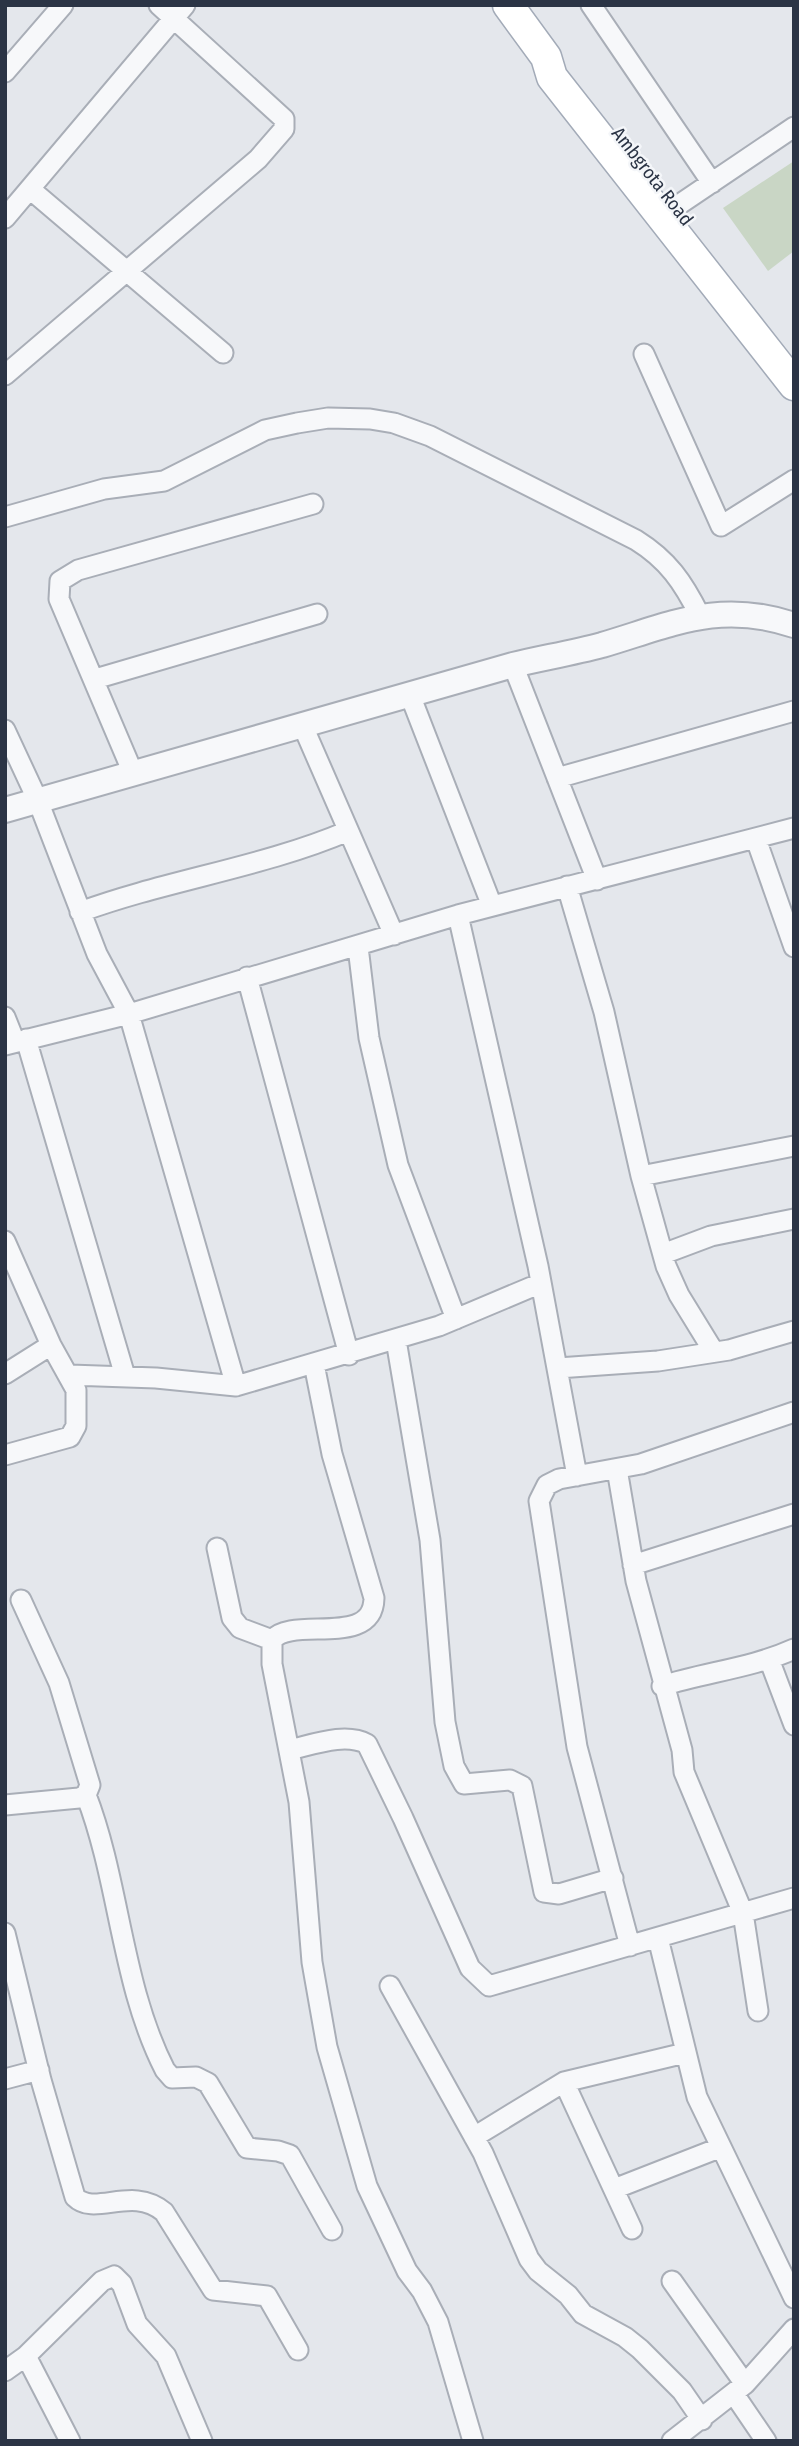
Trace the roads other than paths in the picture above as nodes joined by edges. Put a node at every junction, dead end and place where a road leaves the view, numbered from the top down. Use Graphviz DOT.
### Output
graph roads {
  1 [pos="63,5"];
  2 [pos="591,5"];
  3 [pos="511,6"];
  4 [pos="173,9"];
  5 [pos="546,57"];
  6 [pos="5,72"];
  7 [pos="794,127"];
  8 [pos="712,183"];
  9 [pos="30,189"];
  10 [pos="677,206"];
  11 [pos="5,218"];
  12 [pos="127,270"];
  13 [pos="223,354"];
  14 [pos="644,354"];
  15 [pos="794,356"];
  16 [pos="5,374"];
  17 [pos="794,385"];
  18 [pos="794,480"];
  19 [pos="313,504"];
  20 [pos="5,517"];
  21 [pos="317,614"];
  22 [pos="700,616"];
  23 [pos="794,625"];
  24 [pos="513,665"];
  25 [pos="94,679"];
  26 [pos="410,695"];
  27 [pos="794,711"];
  28 [pos="302,724"];
  29 [pos="5,730"];
  30 [pos="133,773"];
  31 [pos="557,778"];
  32 [pos="38,801"];
  33 [pos="5,810"];
  34 [pos="794,828"];
  35 [pos="348,831"];
  36 [pos="756,839"];
  37 [pos="597,880"];
  38 [pos="567,886"];
  39 [pos="492,906"];
  40 [pos="79,912"];
  41 [pos="457,915"];
  42 [pos="394,935"];
  43 [pos="358,947"];
  44 [pos="794,947"];
  45 [pos="247,977"];
  46 [pos="129,1014"];
  47 [pos="5,1017"];
  48 [pos="16,1042"];
  49 [pos="794,1146"];
  50 [pos="640,1176"];
  51 [pos="794,1219"];
  52 [pos="5,1241"];
  53 [pos="663,1254"];
  54 [pos="541,1283"];
  55 [pos="456,1319"];
  56 [pos="794,1331"];
  57 [pos="396,1340"];
  58 [pos="51,1345"];
  59 [pos="714,1352"];
  60 [pos="349,1355"];
  61 [pos="314,1364"];
  62 [pos="558,1368"];
  63 [pos="5,1374"];
  64 [pos="70,1375"];
  65 [pos="125,1376"];
  66 [pos="236,1387"];
  67 [pos="794,1412"];
  68 [pos="5,1455"];
  69 [pos="617,1469"];
  70 [pos="576,1476"];
  71 [pos="794,1514"];
  72 [pos="216,1548"];
  73 [pos="633,1565"];
  74 [pos="21,1600"];
  75 [pos="272,1640"];
  76 [pos="794,1649"];
  77 [pos="769,1659"];
  78 [pos="662,1686"];
  79 [pos="794,1725"];
  80 [pos="289,1750"];
  81 [pos="86,1795"];
  82 [pos="5,1805"];
  83 [pos="612,1878"];
  84 [pos="794,1898"];
  85 [pos="743,1913"];
  86 [pos="5,1933"];
  87 [pos="658,1938"];
  88 [pos="630,1946"];
  89 [pos="390,1986"];
  90 [pos="758,2011"];
  91 [pos="685,2053"];
  92 [pos="39,2070"];
  93 [pos="5,2079"];
  94 [pos="564,2082"];
  95 [pos="474,2137"];
  96 [pos="719,2148"];
  97 [pos="614,2189"];
  98 [pos="632,2229"];
  99 [pos="332,2230"];
  100 [pos="672,2281"];
  101 [pos="794,2298"];
  102 [pos="794,2329"];
  103 [pos="298,2350"];
  104 [pos="26,2357"];
  105 [pos="5,2371"];
  106 [pos="740,2389"];
  107 [pos="696,2430"];
  108 [pos="70,2441"];
  109 [pos="202,2441"];
  110 [pos="473,2441"];
  111 [pos="672,2441"];
  112 [pos="766,2441"];
  1 -- 6 [label="street"];
  2 -- 8 [label="street"];
  3 -- 5 [label="main road, Ambgrota Road"];
  4 -- 9 [label="street"];
  4 -- 12 [label="street"];
  5 -- 10 [label="main road, Ambgrota Road"];
  5 -- 17 [label="main road"];
  7 -- 8 [label="street"];
  8 -- 10 [label="street"];
  9 -- 11 [label="street"];
  9 -- 12 [label="street"];
  10 -- 15 [label="main road, Ambgrota Road"];
  12 -- 13 [label="street"];
  12 -- 16 [label="street"];
  14 -- 18 [label="street"];
  19 -- 25 [label="street"];
  20 -- 22 [label="street"];
  21 -- 25 [label="street"];
  22 -- 23 [label="street"];
  22 -- 24 [label="street"];
  24 -- 26 [label="street"];
  24 -- 31 [label="street"];
  25 -- 30 [label="street"];
  26 -- 28 [label="street"];
  26 -- 39 [label="street"];
  27 -- 31 [label="street"];
  28 -- 30 [label="street"];
  28 -- 35 [label="street"];
  29 -- 32 [label="street"];
  30 -- 32 [label="street"];
  31 -- 37 [label="street"];
  32 -- 33 [label="street"];
  32 -- 40 [label="street"];
  34 -- 36 [label="street"];
  35 -- 40 [label="street"];
  35 -- 42 [label="street"];
  36 -- 37 [label="street"];
  36 -- 44 [label="street"];
  37 -- 38 [label="street"];
  38 -- 39 [label="street"];
  38 -- 50 [label="street"];
  39 -- 41 [label="street"];
  40 -- 46 [label="street"];
  41 -- 42 [label="street"];
  41 -- 54 [label="street"];
  42 -- 43 [label="street"];
  43 -- 45 [label="street"];
  43 -- 55 [label="street"];
  45 -- 46 [label="street"];
  45 -- 60 [label="street"];
  46 -- 48 [label="street"];
  46 -- 66 [label="street"];
  47 -- 48 [label="street"];
  48 -- 65 [label="street"];
  49 -- 50 [label="street"];
  50 -- 53 [label="street"];
  51 -- 53 [label="street"];
  52 -- 58 [label="street"];
  53 -- 59 [label="street"];
  54 -- 55 [label="street"];
  54 -- 62 [label="street"];
  55 -- 57 [label="street"];
  56 -- 59 [label="street"];
  57 -- 60 [label="street"];
  57 -- 83 [label="street"];
  58 -- 63 [label="street"];
  58 -- 64 [label="street"];
  59 -- 62 [label="street"];
  60 -- 61 [label="street"];
  61 -- 66 [label="street"];
  61 -- 75 [label="street"];
  62 -- 70 [label="street"];
  64 -- 65 [label="street"];
  64 -- 68 [label="street"];
  65 -- 66 [label="street"];
  67 -- 69 [label="street"];
  69 -- 70 [label="street"];
  69 -- 73 [label="street"];
  70 -- 83 [label="street"];
  71 -- 73 [label="street"];
  72 -- 75 [label="street"];
  73 -- 78 [label="street"];
  74 -- 81 [label="street"];
  75 -- 80 [label="street"];
  76 -- 77 [label="street"];
  77 -- 78 [label="street"];
  77 -- 79 [label="street"];
  78 -- 85 [label="street"];
  80 -- 88 [label="street"];
  80 -- 110 [label="street"];
  81 -- 82 [label="street"];
  81 -- 99 [label="street"];
  83 -- 88 [label="street"];
  84 -- 85 [label="street"];
  85 -- 87 [label="street"];
  85 -- 90 [label="street"];
  86 -- 92 [label="street"];
  87 -- 88 [label="street"];
  87 -- 91 [label="street"];
  89 -- 95 [label="street"];
  91 -- 94 [label="street"];
  91 -- 96 [label="street"];
  92 -- 93 [label="street"];
  92 -- 103 [label="street"];
  94 -- 95 [label="street"];
  94 -- 97 [label="street"];
  95 -- 107 [label="street"];
  96 -- 97 [label="street"];
  96 -- 101 [label="street"];
  97 -- 98 [label="street"];
  100 -- 106 [label="street"];
  102 -- 106 [label="street"];
  104 -- 105 [label="street"];
  104 -- 108 [label="street"];
  104 -- 109 [label="street"];
  106 -- 107 [label="street"];
  106 -- 112 [label="street"];
  107 -- 111 [label="street"];
}
